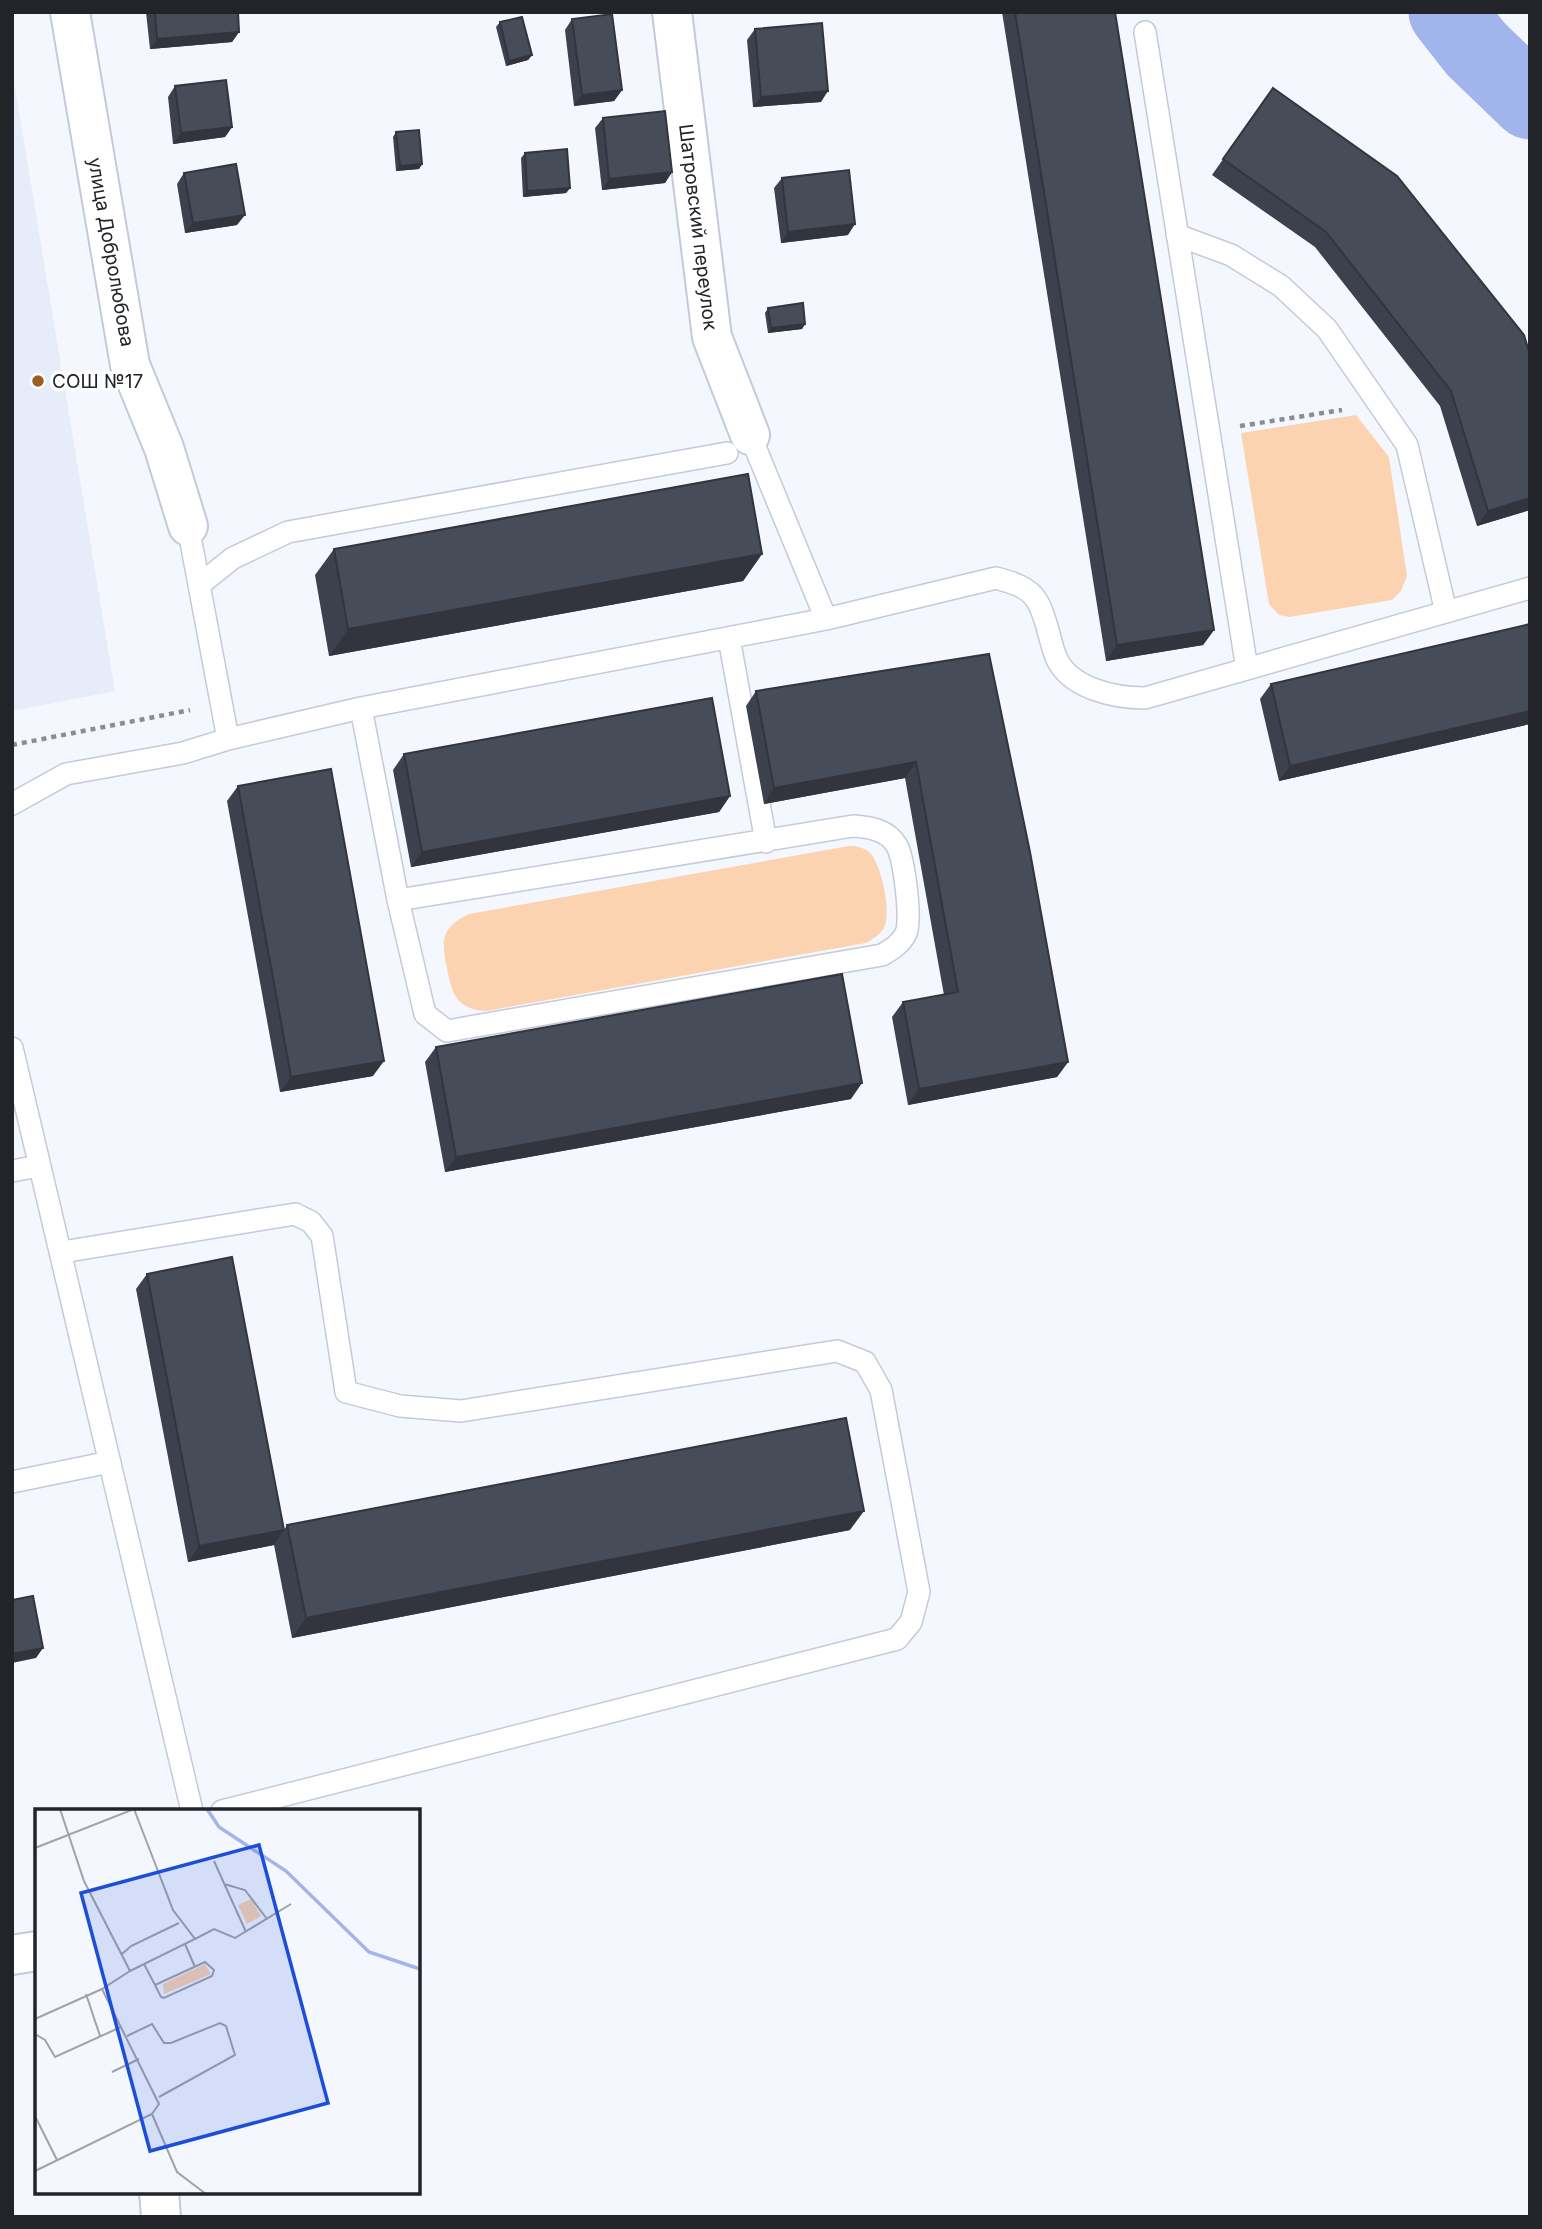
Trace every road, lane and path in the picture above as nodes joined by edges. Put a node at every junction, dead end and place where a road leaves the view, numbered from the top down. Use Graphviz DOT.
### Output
graph roads {
  1 [pos="70,12"];
  2 [pos="672,12"];
  3 [pos="1145,32"];
  4 [pos="1177,235"];
  5 [pos="1378,404"];
  6 [pos="1209,431"];
  7 [pos="738,444"];
  8 [pos="188,526"];
  9 [pos="199,585"];
  10 [pos="1530,588"];
  11 [pos="1446,612"];
  12 [pos="826,619"];
  13 [pos="729,638"];
  14 [pos="1247,669"];
  15 [pos="221,704"];
  16 [pos="361,708"];
  17 [pos="228,739"];
  18 [pos="12,745"];
  19 [pos="12,804"];
  20 [pos="766,842"];
  21 [pos="398,900"];
  22 [pos="12,1048"];
  23 [pos="39,1166"];
  24 [pos="12,1171"];
  25 [pos="62,1252"];
  26 [pos="110,1462"];
  27 [pos="12,1482"];
  28 [pos="192,1809"];
  29 [pos="230,1809"];
  30 [pos="35,1951"];
  31 [pos="12,1955"];
  32 [pos="159,2194"];
  33 [pos="161,2217"];
  1 -- 8 [label="street, улица Добролюбова"];
  2 -- 7 [label="street, Шатровский переулок"];
  3 -- 4 [label="lane"];
  4 -- 5 [label="lane"];
  4 -- 6 [label="lane"];
  5 -- 6 [label="path"];
  5 -- 11 [label="lane"];
  6 -- 14 [label="lane"];
  7 -- 9 [label="lane"];
  7 -- 12 [label="lane"];
  8 -- 9 [label="lane"];
  9 -- 15 [label="lane"];
  10 -- 11 [label="lane"];
  11 -- 14 [label="lane"];
  12 -- 13 [label="lane"];
  12 -- 14 [label="lane"];
  13 -- 16 [label="lane"];
  13 -- 20 [label="lane"];
  15 -- 17 [label="lane"];
  15 -- 18 [label="path"];
  16 -- 17 [label="lane"];
  16 -- 21 [label="lane"];
  17 -- 19 [label="lane"];
  20 -- 21 [label="lane"];
  20 -- 21 [label="lane"];
  22 -- 23 [label="lane"];
  23 -- 24 [label="lane"];
  23 -- 25 [label="lane"];
  25 -- 26 [label="lane"];
  25 -- 29 [label="lane"];
  26 -- 27 [label="lane"];
  26 -- 28 [label="lane"];
  30 -- 31 [label="street"];
  32 -- 33 [label="street"];
}
